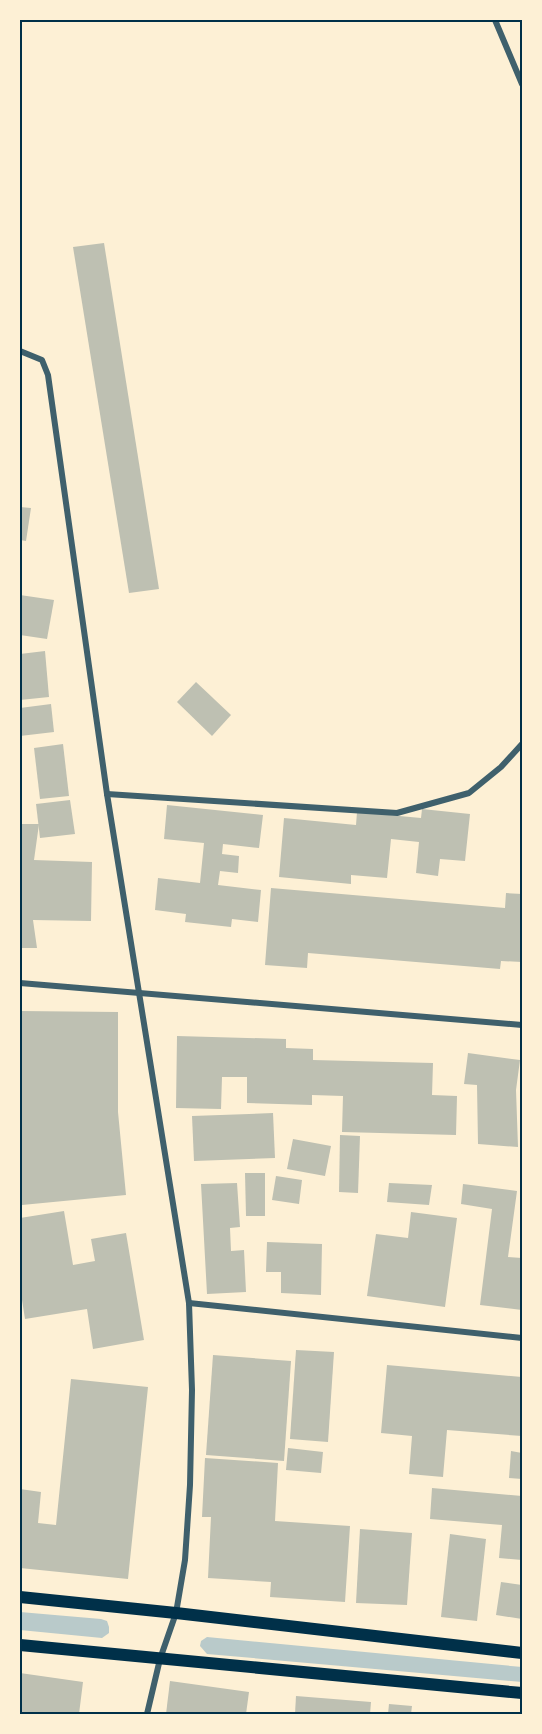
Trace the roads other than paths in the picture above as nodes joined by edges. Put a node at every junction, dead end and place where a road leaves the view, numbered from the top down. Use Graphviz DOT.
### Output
graph roads {
  1 [pos="495,20"];
  2 [pos="522,84"];
  3 [pos="20,351"];
  4 [pos="522,744"];
  5 [pos="106,794"];
  6 [pos="20,983"];
  7 [pos="138,993"];
  8 [pos="522,1025"];
  9 [pos="189,1303"];
  10 [pos="522,1338"];
  11 [pos="20,1597"];
  12 [pos="176,1613"];
  13 [pos="20,1645"];
  14 [pos="522,1653"];
  15 [pos="160,1659"];
  16 [pos="522,1693"];
  17 [pos="147,1714"];
  1 -- 2 [label="street"];
  3 -- 5 [label="street"];
  4 -- 5 [label="street"];
  5 -- 7 [label="street"];
  6 -- 7 [label="street"];
  7 -- 8 [label="street"];
  7 -- 9 [label="street"];
  9 -- 10 [label="street"];
  9 -- 12 [label="street"];
  11 -- 12 [label="main road"];
  12 -- 14 [label="main road"];
  12 -- 15 [label="street"];
  13 -- 15 [label="main road"];
  15 -- 16 [label="main road"];
  15 -- 17 [label="street"];
}
